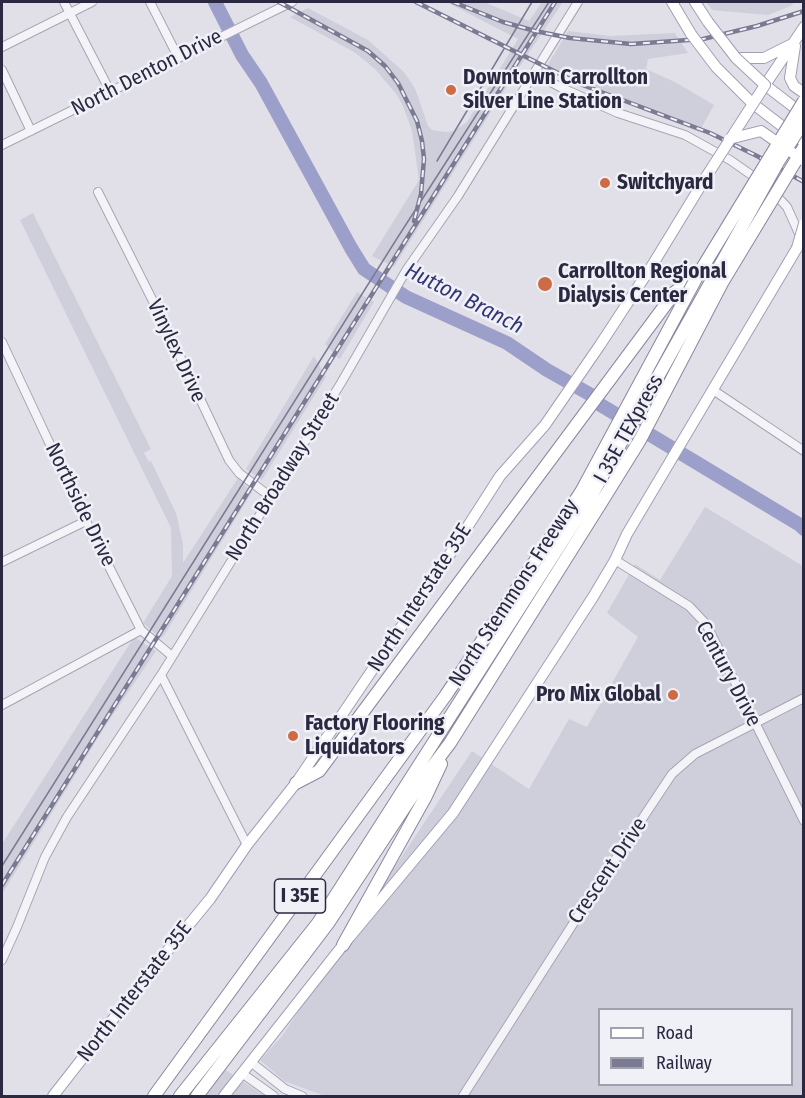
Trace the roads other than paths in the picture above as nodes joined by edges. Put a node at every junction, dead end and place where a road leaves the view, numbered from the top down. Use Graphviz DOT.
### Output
graph roads {
  1 [pos="64,2"];
  2 [pos="93,2"];
  3 [pos="150,2"];
  4 [pos="292,2"];
  5 [pos="578,2"];
  6 [pos="672,2"];
  7 [pos="695,2"];
  8 [pos="70,14"];
  9 [pos="798,36"];
  10 [pos="2,47"];
  11 [pos="178,57"];
  12 [pos="736,58"];
  13 [pos="2,70"];
  14 [pos="534,73"];
  15 [pos="765,85"];
  16 [pos="110,91"];
  17 [pos="804,93"];
  18 [pos="804,101"];
  19 [pos="752,103"];
  20 [pos="804,115"];
  21 [pos="804,121"];
  22 [pos="31,131"];
  23 [pos="729,139"];
  24 [pos="2,145"];
  25 [pos="804,145"];
  26 [pos="804,161"];
  27 [pos="98,192"];
  28 [pos="804,224"];
  29 [pos="802,243"];
  30 [pos="698,275"];
  31 [pos="2,342"];
  32 [pos="713,390"];
  33 [pos="804,451"];
  34 [pos="271,497"];
  35 [pos="590,498"];
  36 [pos="86,520"];
  37 [pos="615,560"];
  38 [pos="2,562"];
  39 [pos="141,630"];
  40 [pos="172,656"];
  41 [pos="161,675"];
  42 [pos="804,698"];
  43 [pos="2,703"];
  44 [pos="754,722"];
  45 [pos="450,743"];
  46 [pos="296,783"];
  47 [pos="804,821"];
  48 [pos="247,845"];
  49 [pos="343,945"];
  50 [pos="2,960"];
  51 [pos="252,1063"];
  52 [pos="243,1074"];
  53 [pos="53,1096"];
  54 [pos="153,1096"];
  55 [pos="180,1096"];
  56 [pos="197,1096"];
  57 [pos="224,1096"];
  58 [pos="274,1096"];
  59 [pos="302,1096"];
  60 [pos="463,1096"];
  1 -- 8 [label="street"];
  2 -- 8 [label="street"];
  3 -- 11 [label="street"];
  4 -- 11 [label="street, North Denton Drive"];
  5 -- 14 [label="street, North Broadway Street"];
  6 -- 19 [label="main road, bridge"];
  7 -- 12 [label="main road, bridge"];
  8 -- 10 [label="street"];
  8 -- 16 [label="street"];
  9 -- 12 [label="main road"];
  9 -- 15 [label="main road, North Interstate 35E"];
  9 -- 17 [label="main road"];
  11 -- 16 [label="street, North Denton Drive"];
  12 -- 15 [label="main road, bridge"];
  13 -- 22 [label="street"];
  14 -- 29 [label="street"];
  14 -- 34 [label="street, North Broadway Street"];
  15 -- 19 [label="main road, North Interstate 35E, bridge"];
  15 -- 20 [label="main road"];
  16 -- 22 [label="street, North Denton Drive"];
  18 -- 30 [label="highway, North Stemmons Freeway / I 35E, bridge"];
  19 -- 23 [label="main road, North Interstate 35E, bridge"];
  19 -- 25 [label="main road, bridge"];
  21 -- 35 [label="highway, I 35E TEXpress, bridge"];
  22 -- 24 [label="street, North Denton Drive"];
  23 -- 26 [label="main road, bridge"];
  23 -- 46 [label="main road, North Interstate 35E, bridge"];
  25 -- 35 [label="highway, North Stemmons Freeway / I 35E, bridge"];
  27 -- 34 [label="street, Vinylex Drive"];
  28 -- 29 [label="main road, bridge"];
  29 -- 32 [label="main road"];
  30 -- 35 [label="highway, North Stemmons Freeway / I 35E, bridge"];
  30 -- 46 [label="highway"];
  31 -- 36 [label="street, Northside Drive"];
  32 -- 33 [label="street"];
  32 -- 37 [label="main road"];
  34 -- 40 [label="street, North Broadway Street"];
  35 -- 45 [label="highway, North Stemmons Freeway / I 35E"];
  35 -- 54 [label="highway, North Stemmons Freeway / I 35E"];
  35 -- 55 [label="highway, I 35E TEXpress"];
  36 -- 38 [label="street"];
  36 -- 39 [label="street, Northside Drive"];
  37 -- 44 [label="street, Century Drive"];
  37 -- 49 [label="main road"];
  39 -- 40 [label="street, Northside Drive"];
  39 -- 43 [label="street"];
  40 -- 41 [label="street, North Broadway Street"];
  41 -- 48 [label="street"];
  41 -- 50 [label="street, North Broadway Street"];
  42 -- 44 [label="street, Crescent Drive"];
  44 -- 47 [label="street, Century Drive"];
  44 -- 60 [label="street, Crescent Drive"];
  45 -- 49 [label="highway"];
  45 -- 56 [label="highway, North Stemmons Freeway / I 35E"];
  46 -- 48 [label="main road, North Interstate 35E"];
  48 -- 53 [label="main road, North Interstate 35E"];
  49 -- 51 [label="main road"];
  51 -- 52 [label="main road"];
  51 -- 59 [label="street"];
  52 -- 57 [label="main road"];
  52 -- 58 [label="street"];
}
